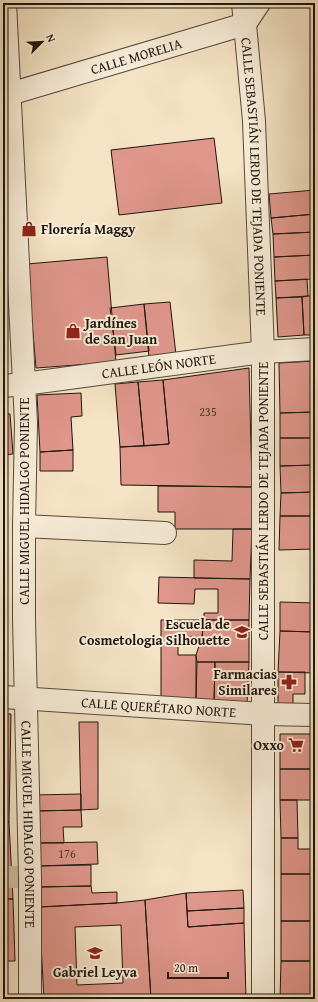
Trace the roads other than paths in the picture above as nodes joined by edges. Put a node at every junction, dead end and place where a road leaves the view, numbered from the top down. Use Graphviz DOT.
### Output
graph roads {
  1 [pos="5,3"];
  2 [pos="259,3"];
  3 [pos="244,13"];
  4 [pos="6,95"];
  5 [pos="315,349"];
  6 [pos="263,352"];
  7 [pos="14,385"];
  8 [pos="24,526"];
  9 [pos="165,533"];
  10 [pos="3,697"];
  11 [pos="25,699"];
  12 [pos="264,714"];
  13 [pos="315,715"];
  14 [pos="30,999"];
  15 [pos="263,999"];
  1 -- 4 [label="street, CALLE MIGUEL HIDALGO PONIENTE"];
  2 -- 3 [label="street"];
  3 -- 4 [label="street, CALLE MORELIA"];
  3 -- 6 [label="street, CALLE SEBASTIÁN LERDO DE TEJADA PONIENTE"];
  4 -- 7 [label="street, CALLE MIGUEL HIDALGO PONIENTE"];
  5 -- 6 [label="street, CALLE LEÓN NORTE"];
  6 -- 7 [label="street, CALLE LEÓN NORTE"];
  6 -- 12 [label="street, CALLE SEBASTIÁN LERDO DE TEJADA PONIENTE"];
  7 -- 8 [label="street, CALLE MIGUEL HIDALGO PONIENTE"];
  8 -- 9 [label="street"];
  8 -- 11 [label="street, CALLE MIGUEL HIDALGO PONIENTE"];
  10 -- 11 [label="street, CALLE QUERÉTARO NORTE"];
  11 -- 12 [label="street, CALLE QUERÉTARO NORTE"];
  11 -- 14 [label="street, CALLE MIGUEL HIDALGO PONIENTE"];
  12 -- 13 [label="street, CALLE QUERÉTARO NORTE"];
  12 -- 15 [label="street, CALLE SEBASTIÁN LERDO DE TEJADA PONIENTE"];
}
